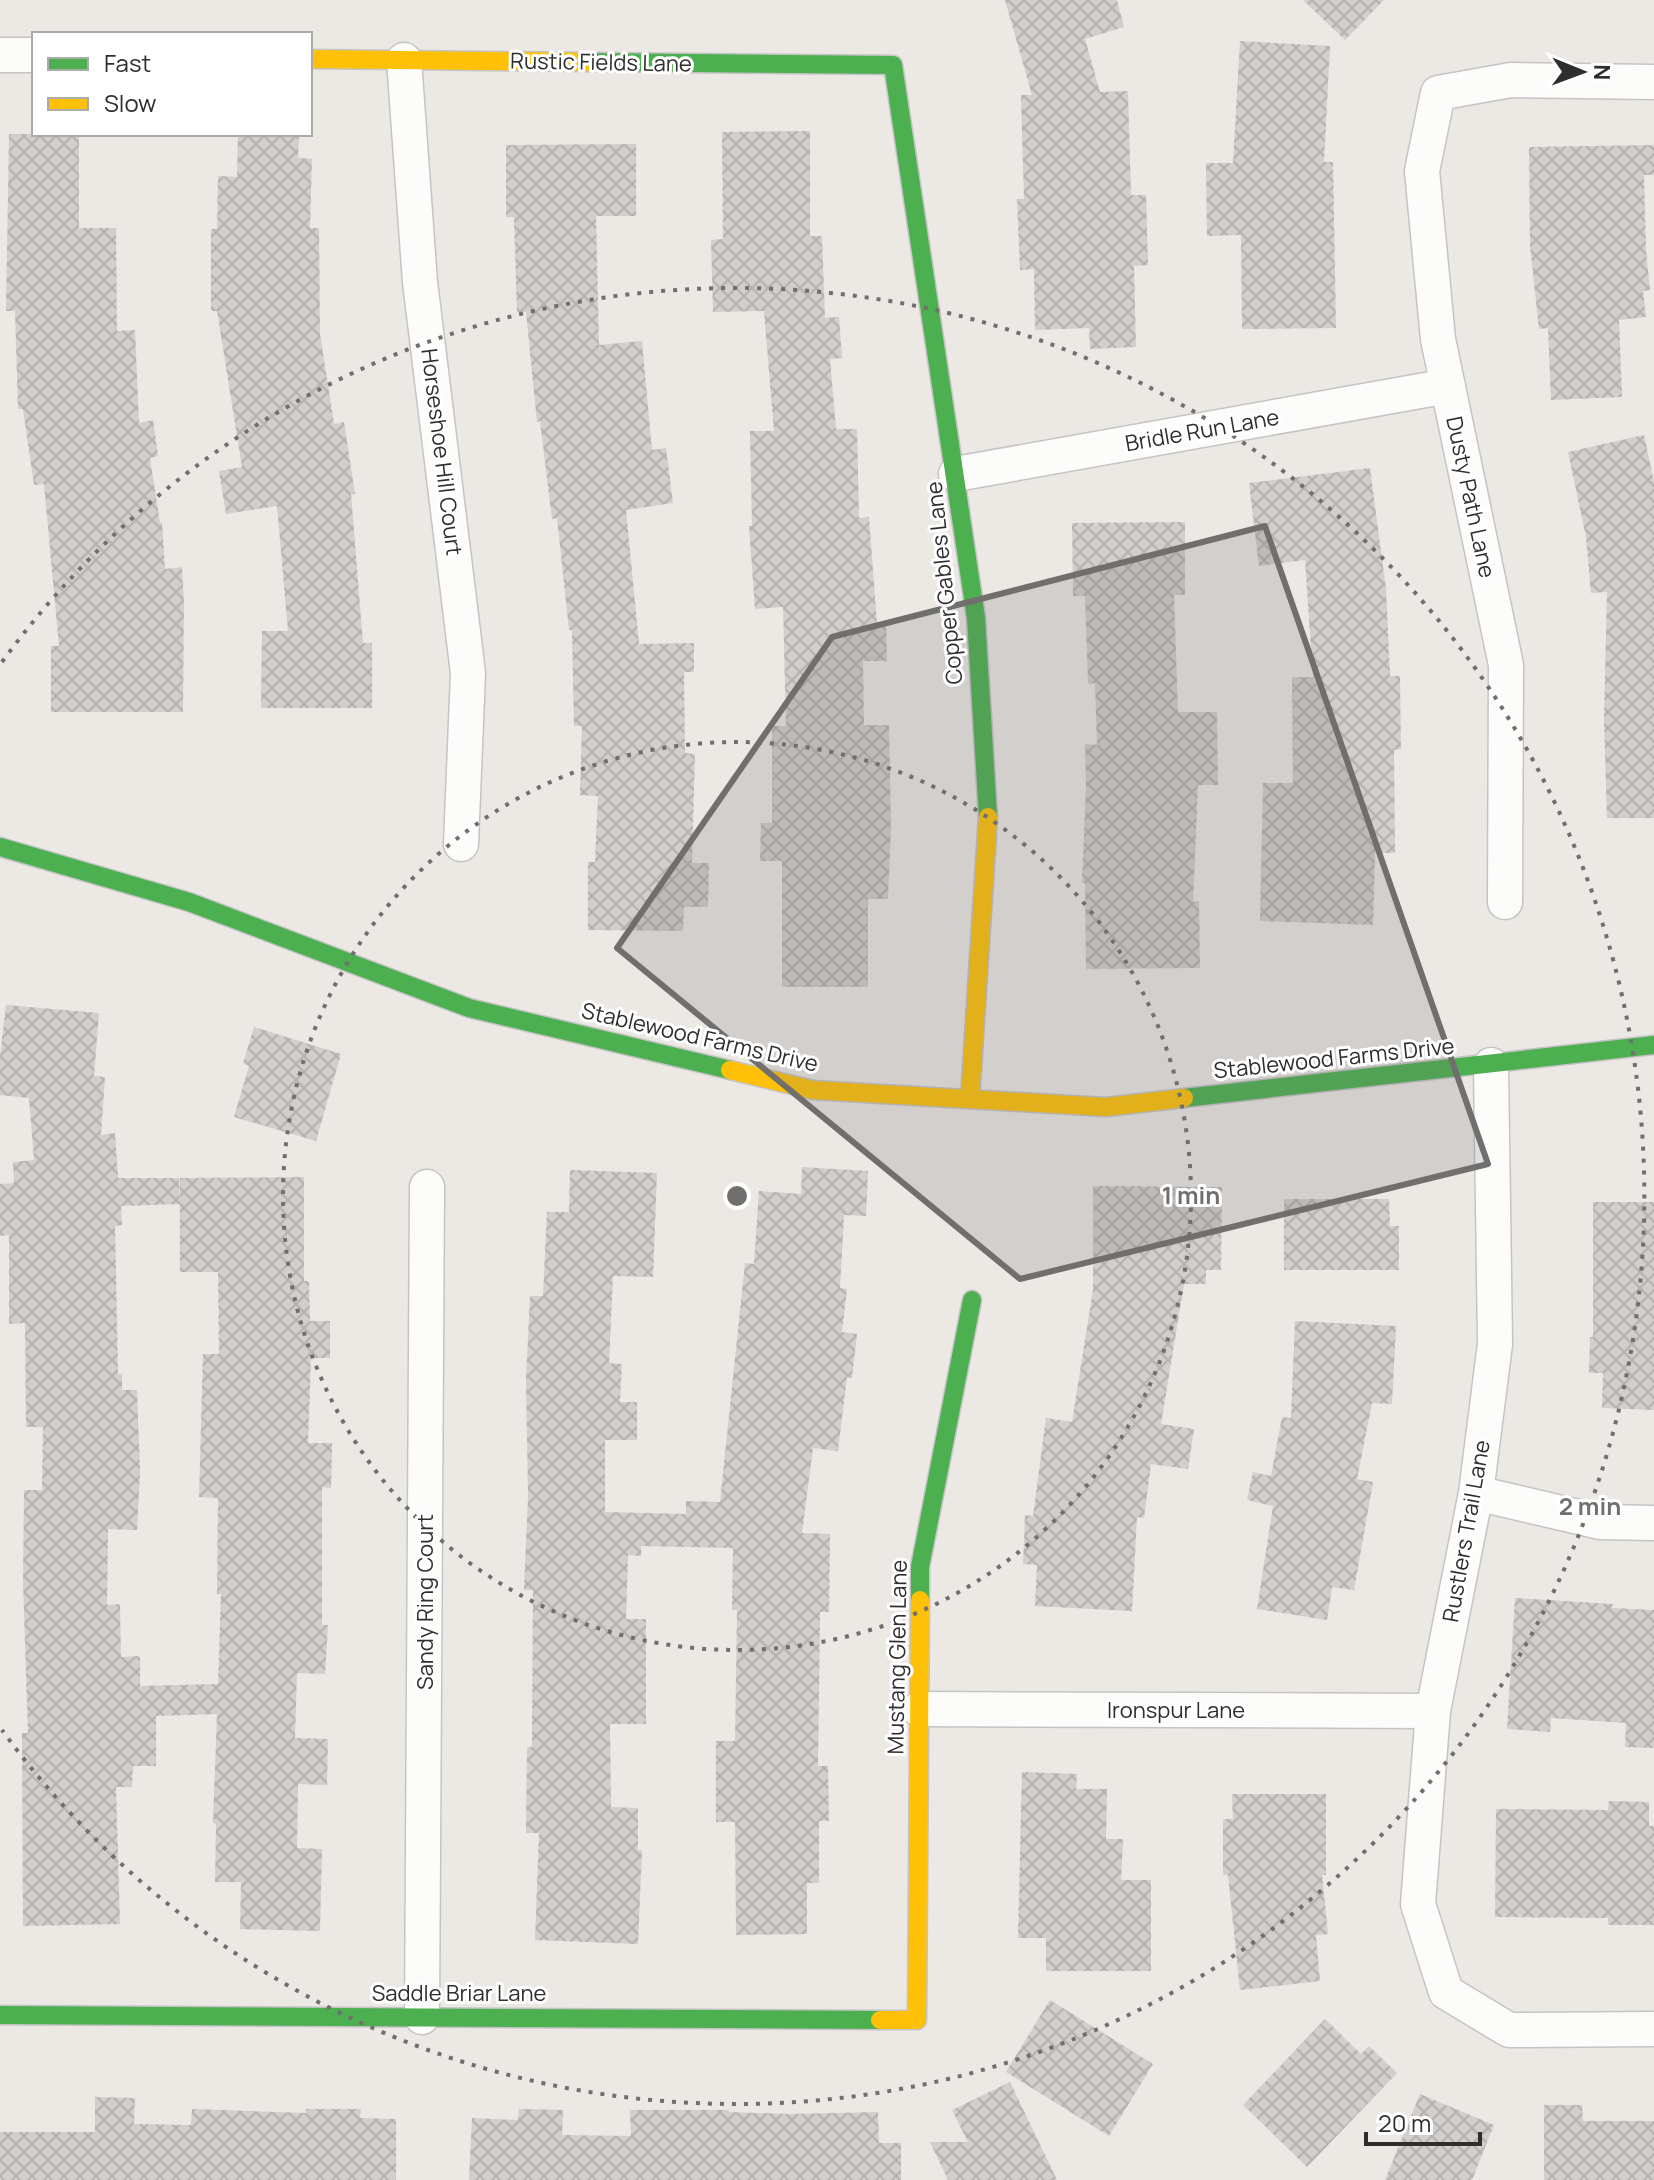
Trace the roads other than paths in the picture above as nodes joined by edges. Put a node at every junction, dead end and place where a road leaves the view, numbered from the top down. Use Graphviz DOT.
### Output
graph roads {
  1 [pos="0,55"];
  2 [pos="32,55"];
  3 [pos="312,59"];
  4 [pos="404,60"];
  5 [pos="893,65"];
  6 [pos="1654,82"];
  7 [pos="1448,386"];
  8 [pos="956,474"];
  9 [pos="461,844"];
  10 [pos="0,847"];
  11 [pos="1505,902"];
  12 [pos="1654,1045"];
  13 [pos="1491,1065"];
  14 [pos="970,1099"];
  15 [pos="427,1187"];
  16 [pos="972,1300"];
  17 [pos="1476,1493"];
  18 [pos="1654,1523"];
  19 [pos="919,1709"];
  20 [pos="1433,1711"];
  21 [pos="0,2015"];
  22 [pos="422,2017"];
  23 [pos="917,2020"];
  24 [pos="1654,2029"];
  1 -- 2 [label="street"];
  3 -- 4 [label="street, Rustic Fields Lane"];
  4 -- 5 [label="street, Rustic Fields Lane"];
  4 -- 9 [label="street, Horseshoe Hill Court"];
  5 -- 8 [label="street, Copper Gables Lane"];
  6 -- 7 [label="street, Dusty Path Lane"];
  7 -- 8 [label="street, Bridle Run Lane"];
  7 -- 11 [label="street, Dusty Path Lane"];
  8 -- 14 [label="street, Copper Gables Lane"];
  10 -- 14 [label="street, Stablewood Farms Drive"];
  12 -- 13 [label="street, Stablewood Farms Drive"];
  13 -- 14 [label="street, Stablewood Farms Drive"];
  13 -- 17 [label="street, Rustlers Trail Lane"];
  15 -- 22 [label="street, Sandy Ring Court"];
  16 -- 19 [label="street, Mustang Glen Lane"];
  17 -- 18 [label="street"];
  17 -- 20 [label="street, Rustlers Trail Lane"];
  19 -- 20 [label="street, Ironspur Lane"];
  19 -- 23 [label="street, Mustang Glen Lane"];
  20 -- 24 [label="street, Rustlers Trail Lane"];
  21 -- 22 [label="street, Saddle Briar Lane"];
  22 -- 23 [label="street, Saddle Briar Lane"];
}
